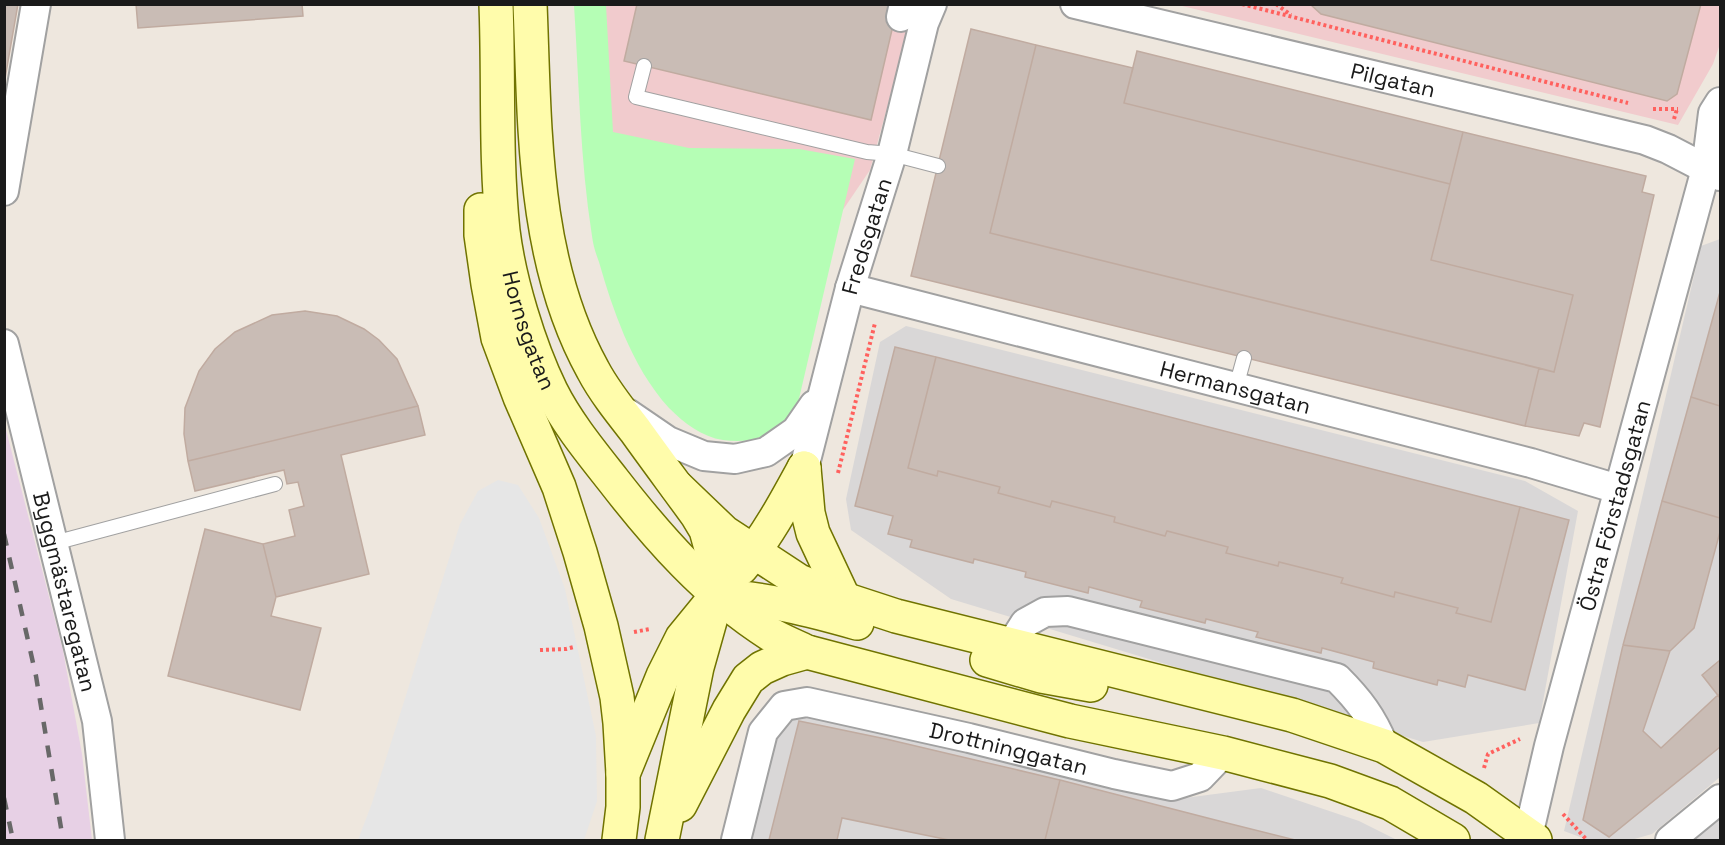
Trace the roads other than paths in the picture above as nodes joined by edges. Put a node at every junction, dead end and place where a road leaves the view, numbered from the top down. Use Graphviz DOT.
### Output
graph roads {
  1 [pos="36,4"];
  2 [pos="530,4"];
  3 [pos="1075,4"];
  4 [pos="496,6"];
  5 [pos="941,12"];
  6 [pos="644,66"];
  7 [pos="1720,102"];
  8 [pos="1720,145"];
  9 [pos="892,154"];
  10 [pos="938,166"];
  11 [pos="1713,173"];
  12 [pos="4,191"];
  13 [pos="850,288"];
  14 [pos="4,344"];
  15 [pos="1244,358"];
  16 [pos="1236,387"];
  17 [pos="823,390"];
  18 [pos="616,405"];
  19 [pos="804,468"];
  20 [pos="275,484"];
  21 [pos="677,487"];
  22 [pos="1618,489"];
  23 [pos="54,543"];
  24 [pos="667,546"];
  25 [pos="754,553"];
  26 [pos="714,559"];
  27 [pos="717,596"];
  28 [pos="844,599"];
  29 [pos="770,601"];
  30 [pos="1011,645"];
  31 [pos="807,652"];
  32 [pos="1198,692"];
  33 [pos="1384,746"];
  34 [pos="1223,753"];
  35 [pos="623,774"];
  36 [pos="1720,799"];
  37 [pos="1530,839"];
  38 [pos="110,840"];
  39 [pos="619,840"];
  40 [pos="662,840"];
  41 [pos="736,840"];
  42 [pos="1453,840"];
  43 [pos="1670,840"];
  1 -- 12 [label="street"];
  2 -- 18 [label="main road, Hornsgatan"];
  3 -- 11 [label="street, Pilgatan"];
  4 -- 24 [label="main road, Hornsgatan"];
  4 -- 35 [label="main road"];
  5 -- 9 [label="street, Fredsgatan"];
  6 -- 9 [label="lane"];
  7 -- 11 [label="street, Östra Förstadsgatan"];
  8 -- 11 [label="street, Östra Förstadsgatan"];
  9 -- 10 [label="lane"];
  9 -- 13 [label="street, Fredsgatan"];
  11 -- 22 [label="street, Östra Förstadsgatan"];
  13 -- 16 [label="street, Hermansgatan"];
  13 -- 17 [label="street, Fredsgatan"];
  14 -- 23 [label="street, Byggmästaregatan"];
  15 -- 16 [label="lane"];
  16 -- 22 [label="street, Hermansgatan"];
  17 -- 18 [label="street"];
  17 -- 19 [label="street, Fredsgatan"];
  18 -- 21 [label="main road, Hornsgatan"];
  19 -- 25 [label="main road"];
  19 -- 28 [label="main road"];
  20 -- 23 [label="lane"];
  21 -- 25 [label="main road"];
  21 -- 26 [label="main road, Hornsgatan"];
  22 -- 37 [label="street, Östra Förstadsgatan"];
  23 -- 38 [label="street, Byggmästaregatan"];
  24 -- 26 [label="main road"];
  24 -- 27 [label="main road, Hornsgatan"];
  25 -- 26 [label="main road"];
  25 -- 27 [label="main road"];
  25 -- 28 [label="main road"];
  25 -- 29 [label="main road"];
  26 -- 27 [label="main road, Hornsgatan"];
  27 -- 29 [label="main road"];
  27 -- 31 [label="main road, Hornsgatan"];
  27 -- 35 [label="main road"];
  27 -- 40 [label="main road, Hornsgatan"];
  28 -- 30 [label="main road"];
  29 -- 31 [label="main road"];
  29 -- 32 [label="main road"];
  30 -- 32 [label="main road"];
  30 -- 33 [label="street"];
  31 -- 34 [label="main road, Drottninggatan"];
  31 -- 40 [label="main road"];
  32 -- 33 [label="main road"];
  33 -- 37 [label="main road"];
  34 -- 41 [label="street, Drottninggatan"];
  34 -- 42 [label="main road, Drottninggatan"];
  35 -- 39 [label="main road"];
  36 -- 43 [label="street"];
}
